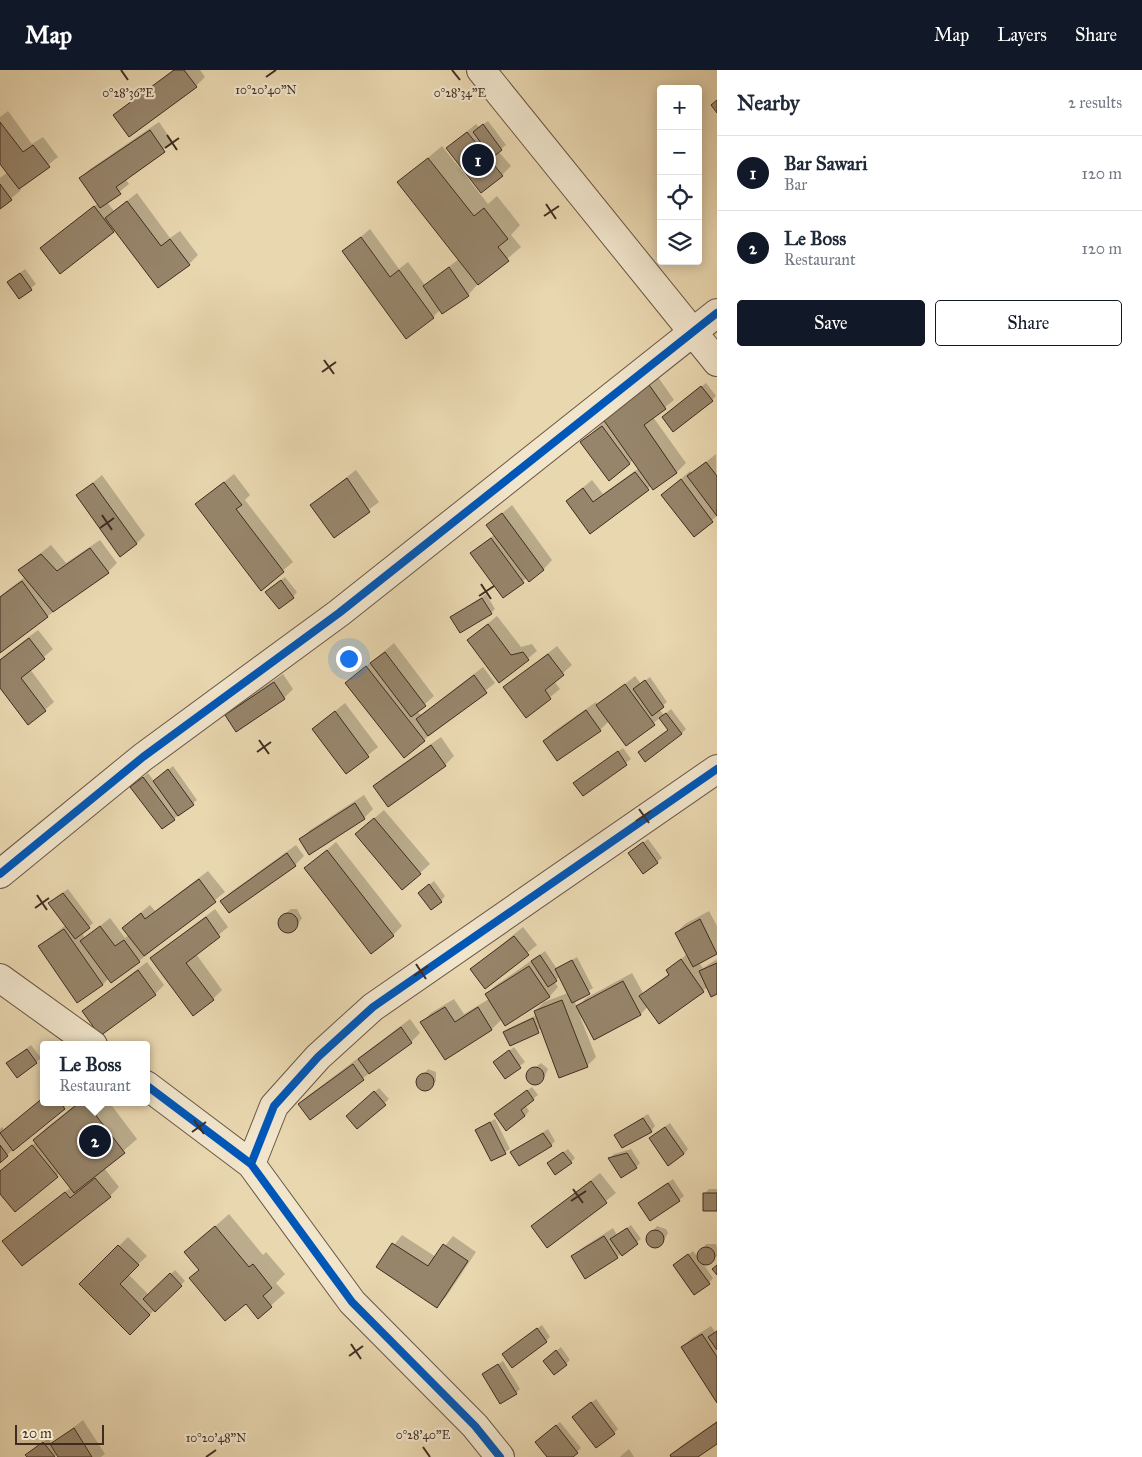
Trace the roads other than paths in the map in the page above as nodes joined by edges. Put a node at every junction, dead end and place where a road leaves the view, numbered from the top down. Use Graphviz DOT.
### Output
graph roads {
  1 [pos="481,70"];
  2 [pos="717,313"];
  3 [pos="692,331"];
  4 [pos="717,362"];
  5 [pos="717,769"];
  6 [pos="0,874"];
  7 [pos="0,978"];
  8 [pos="87,1041"];
  9 [pos="150,1088"];
  10 [pos="251,1164"];
  11 [pos="500,1457"];
  1 -- 3 [label="street"];
  2 -- 3 [label="street"];
  3 -- 4 [label="street"];
  3 -- 6 [label="street"];
  5 -- 10 [label="street"];
  7 -- 8 [label="street"];
  9 -- 10 [label="street"];
  10 -- 11 [label="street"];
}
